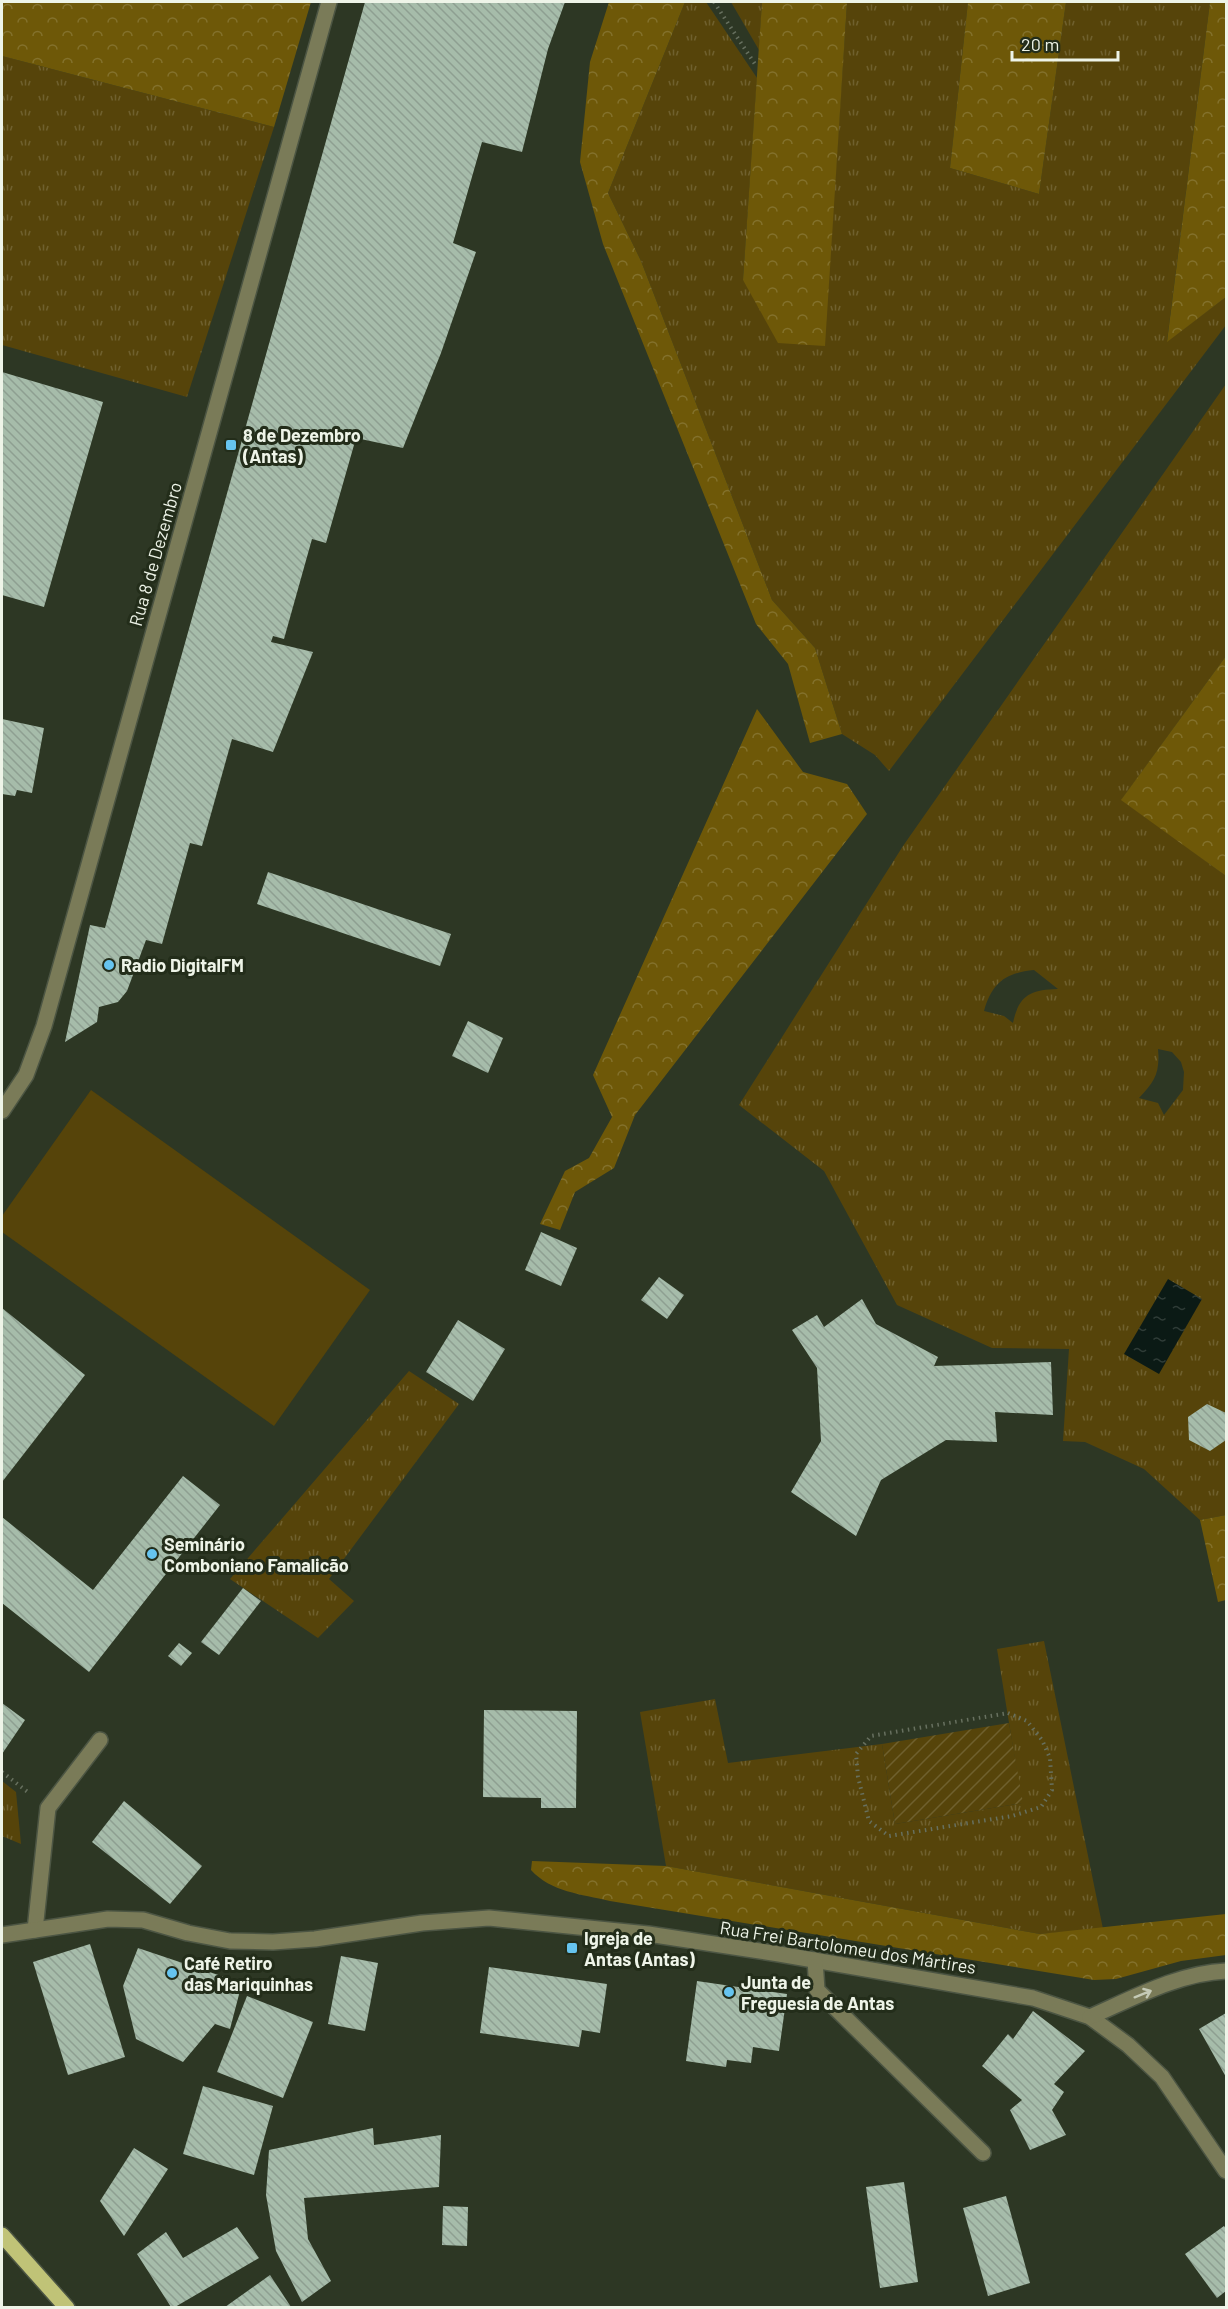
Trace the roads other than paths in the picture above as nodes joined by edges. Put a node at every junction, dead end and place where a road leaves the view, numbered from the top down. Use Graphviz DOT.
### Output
graph roads {
  1 [pos="329,2"];
  2 [pos="2,1111"];
  3 [pos="100,1740"];
  4 [pos="35,1930"];
  5 [pos="2,1935"];
  6 [pos="815,1960"];
  7 [pos="1227,1971"];
  8 [pos="1090,2017"];
  9 [pos="983,2153"];
  10 [pos="1227,2171"];
  11 [pos="2,2235"];
  12 [pos="67,2307"];
  1 -- 2 [label="street, Rua 8 de Dezembro"];
  3 -- 4 [label="street"];
  4 -- 5 [label="street, Rua Frei Bartolomeu dos Mártires"];
  4 -- 6 [label="street, Rua Frei Bartolomeu dos Mártires"];
  6 -- 8 [label="street, Rua Frei Bartolomeu dos Mártires"];
  6 -- 9 [label="street"];
  8 -- 7 [label="street, one-way"];
  8 -- 10 [label="street, Rua Frei Bartolomeu dos Mártires"];
  11 -- 12 [label="main road"];
}
